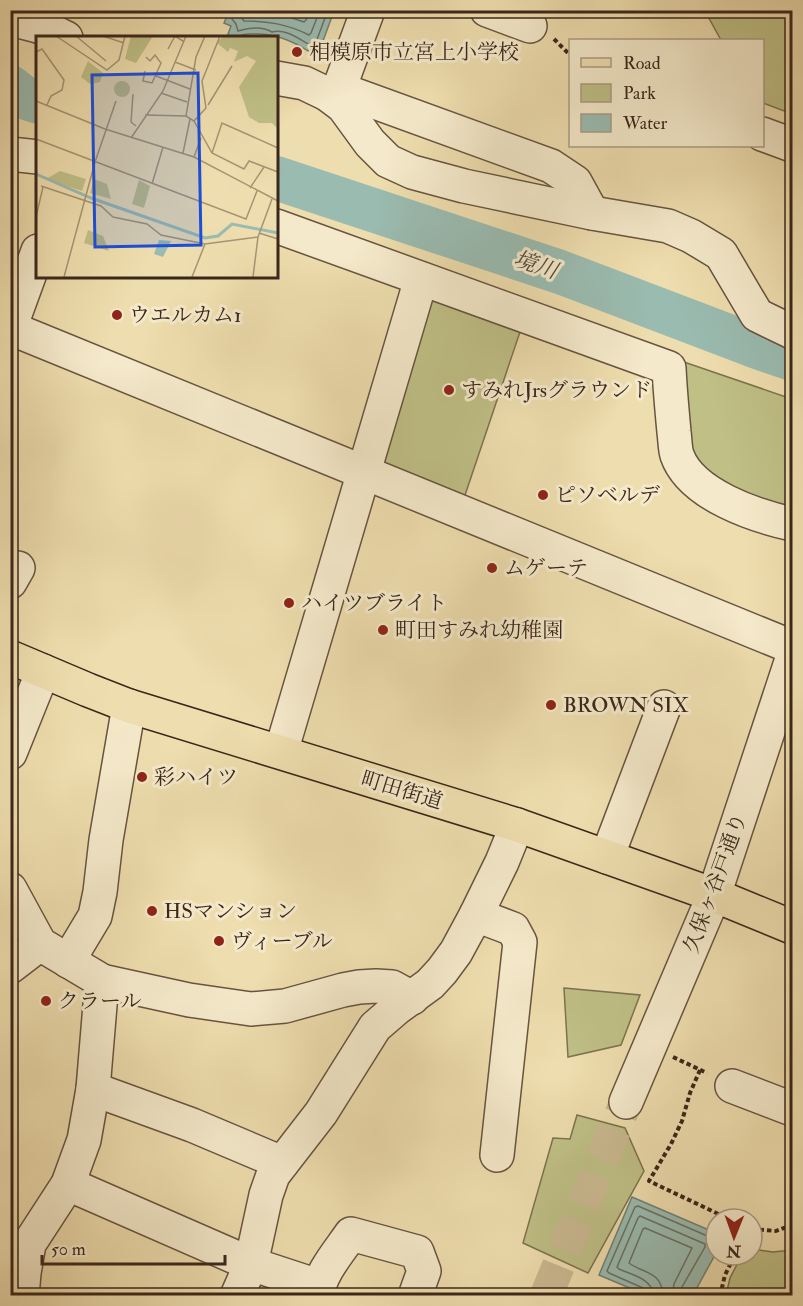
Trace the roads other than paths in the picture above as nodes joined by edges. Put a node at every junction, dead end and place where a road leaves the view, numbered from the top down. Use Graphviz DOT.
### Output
graph roads {
  1 [pos="368,10"];
  2 [pos="488,10"];
  3 [pos="10,20"];
  4 [pos="530,26"];
  5 [pos="63,36"];
  6 [pos="278,78"];
  7 [pos="333,92"];
  8 [pos="764,135"];
  9 [pos="792,145"];
  10 [pos="10,154"];
  11 [pos="36,157"];
  12 [pos="592,213"];
  13 [pos="278,227"];
  14 [pos="36,256"];
  15 [pos="421,279"];
  16 [pos="10,328"];
  17 [pos="792,332"];
  18 [pos="364,472"];
  19 [pos="792,524"];
  20 [pos="792,647"];
  21 [pos="10,657"];
  22 [pos="792,659"];
  23 [pos="43,671"];
  24 [pos="129,706"];
  25 [pos="664,707"];
  26 [pos="281,752"];
  27 [pos="10,753"];
  28 [pos="517,825"];
  29 [pos="607,857"];
  30 [pos="10,889"];
  31 [pos="714,895"];
  32 [pos="476,915"];
  33 [pos="792,927"];
  34 [pos="40,944"];
  35 [pos="68,961"];
  36 [pos="10,967"];
  37 [pos="102,981"];
  38 [pos="411,998"];
  39 [pos="722,1081"];
  40 [pos="93,1089"];
  41 [pos="627,1102"];
  42 [pos="771,1110"];
  43 [pos="497,1155"];
  44 [pos="282,1163"];
  45 [pos="68,1185"];
  46 [pos="251,1264"];
  47 [pos="318,1291"];
  48 [pos="22,1296"];
  49 [pos="237,1296"];
  50 [pos="415,1296"];
  1 -- 7 [label="street"];
  2 -- 4 [label="street"];
  3 -- 5 [label="street"];
  6 -- 7 [label="street"];
  7 -- 12 [label="street"];
  7 -- 12 [label="street"];
  8 -- 9 [label="street"];
  10 -- 11 [label="street"];
  12 -- 17 [label="street"];
  13 -- 15 [label="street"];
  14 -- 16 [label="street"];
  15 -- 18 [label="street"];
  15 -- 19 [label="street"];
  16 -- 18 [label="street"];
  18 -- 20 [label="street"];
  18 -- 26 [label="street"];
  21 -- 23 [label="main road, 町田街道"];
  22 -- 31 [label="street, 久保ヶ谷戸通り"];
  23 -- 24 [label="main road, 町田街道"];
  23 -- 27 [label="street"];
  24 -- 26 [label="main road, 町田街道"];
  24 -- 35 [label="street"];
  25 -- 29 [label="street"];
  26 -- 28 [label="main road, 町田街道"];
  28 -- 29 [label="main road, 町田街道"];
  28 -- 32 [label="street"];
  29 -- 31 [label="main road, 町田街道"];
  30 -- 34 [label="street"];
  31 -- 33 [label="main road, 町田街道"];
  31 -- 41 [label="street, 久保ヶ谷戸通り"];
  32 -- 38 [label="street"];
  32 -- 43 [label="street"];
  34 -- 35 [label="street"];
  34 -- 36 [label="street"];
  35 -- 37 [label="street"];
  37 -- 38 [label="street"];
  37 -- 40 [label="street"];
  38 -- 44 [label="street"];
  39 -- 42 [label="street"];
  40 -- 44 [label="street"];
  40 -- 45 [label="street"];
  44 -- 46 [label="street"];
  45 -- 46 [label="street"];
  45 -- 48 [label="street"];
  46 -- 47 [label="street"];
  46 -- 49 [label="street"];
  47 -- 50 [label="street"];
}
